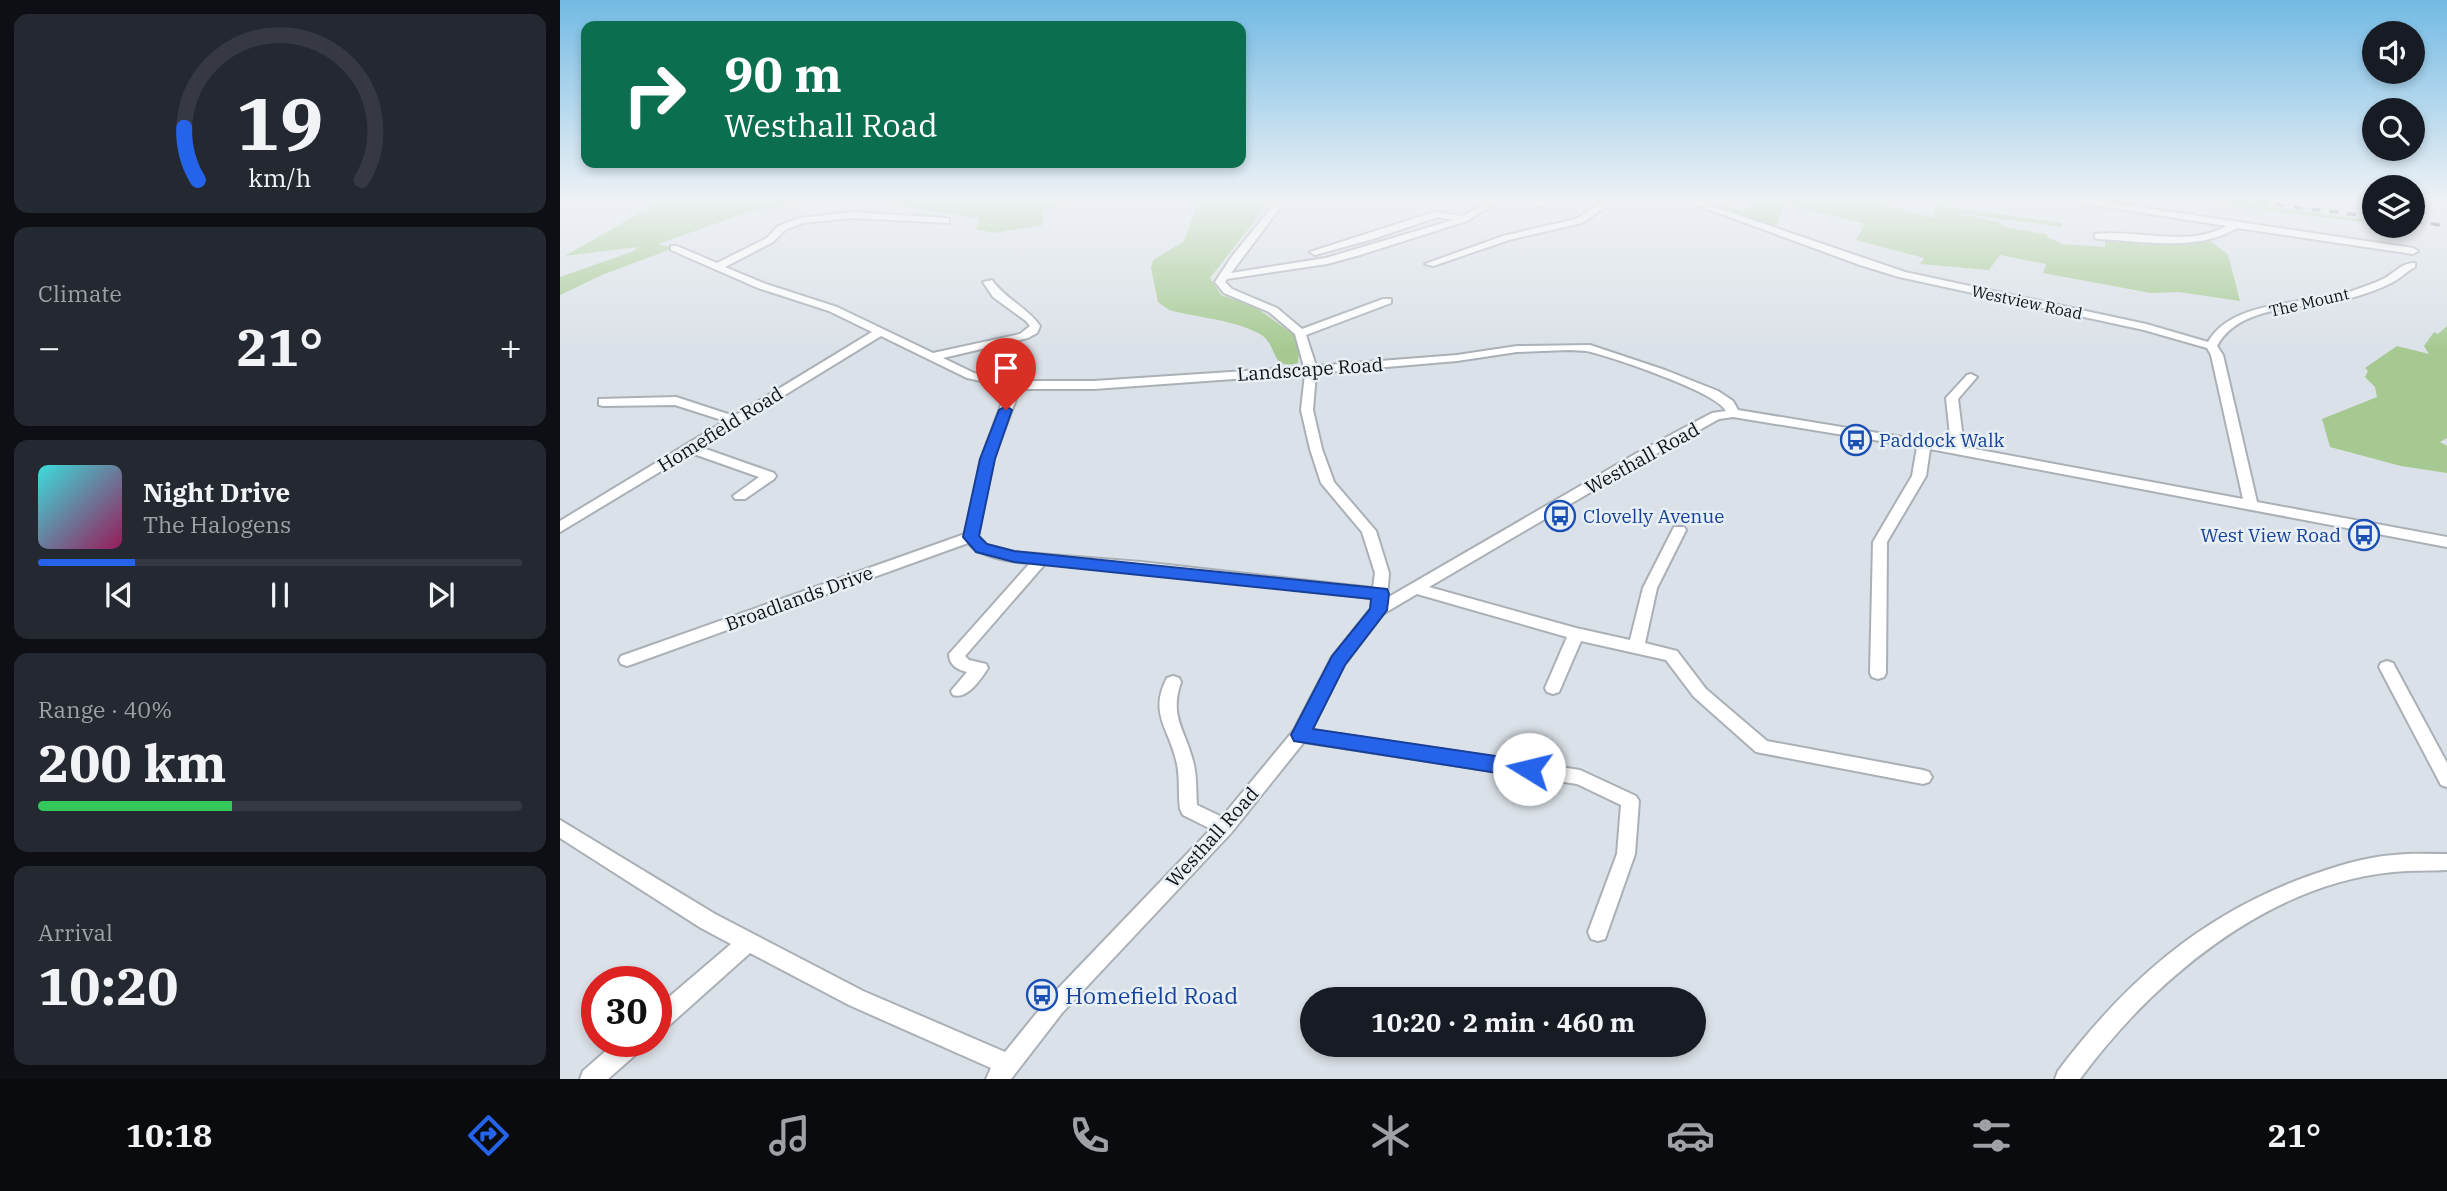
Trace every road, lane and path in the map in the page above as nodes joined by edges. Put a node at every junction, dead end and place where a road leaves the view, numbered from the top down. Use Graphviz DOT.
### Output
graph roads {
  1 [pos="679,250"];
  2 [pos="750,250"];
  3 [pos="1242,250"];
  4 [pos="1321,250"];
  5 [pos="1362,250"];
  6 [pos="1470,250"];
  7 [pos="1826,250"];
  8 [pos="2409,250"];
  9 [pos="2413,251"];
  10 [pos="1315,252"];
  11 [pos="1430,264"];
  12 [pos="2412,265"];
  13 [pos="718,267"];
  14 [pos="1222,276"];
  15 [pos="989,282"];
  16 [pos="1387,301"];
  17 [pos="880,332"];
  18 [pos="1300,333"];
  19 [pos="2211,346"];
  20 [pos="932,357"];
  21 [pos="1311,370"];
  22 [pos="1971,377"];
  23 [pos="1015,385"];
  24 [pos="603,402"];
  25 [pos="1732,413"];
  26 [pos="735,420"];
  27 [pos="1924,444"];
  28 [pos="690,448"];
  29 [pos="1958,450"];
  30 [pos="740,496"];
  31 [pos="2250,507"];
  32 [pos="560,527"];
  33 [pos="1679,530"];
  34 [pos="971,537"];
  35 [pos="2447,542"];
  36 [pos="1042,559"];
  37 [pos="1416,589"];
  38 [pos="1381,594"];
  39 [pos="1378,610"];
  40 [pos="1576,634"];
  41 [pos="1636,647"];
  42 [pos="628,660"];
  43 [pos="2386,667"];
  44 [pos="1878,673"];
  45 [pos="1173,682"];
  46 [pos="1553,688"];
  47 [pos="959,691"];
  48 [pos="1300,735"];
  49 [pos="1923,777"];
  50 [pos="2447,780"];
  51 [pos="1225,827"];
  52 [pos="560,828"];
  53 [pos="2447,862"];
  54 [pos="1598,932"];
  55 [pos="748,942"];
  56 [pos="672,1008"];
  57 [pos="616,1057"];
  58 [pos="1002,1072"];
  59 [pos="591,1079"];
  60 [pos="2066,1079"];
  1 -- 13 [label="street, Landscape Road"];
  2 -- 13 [label="street"];
  3 -- 14 [label="street"];
  4 -- 10 [label="street"];
  5 -- 14 [label="street"];
  6 -- 11 [label="street"];
  7 -- 19 [label="street, Westview Road"];
  8 -- 9 [label="street"];
  12 -- 19 [label="street, The Mount"];
  13 -- 17 [label="street, Landscape Road"];
  14 -- 18 [label="street"];
  15 -- 20 [label="street"];
  16 -- 18 [label="street"];
  17 -- 20 [label="street, Landscape Road"];
  17 -- 26 [label="street, Homefield Road"];
  18 -- 21 [label="street"];
  19 -- 31 [label="street"];
  20 -- 23 [label="street, Landscape Road"];
  21 -- 23 [label="street, Landscape Road"];
  21 -- 25 [label="street, Landscape Road"];
  21 -- 38 [label="street"];
  22 -- 29 [label="street"];
  23 -- 34 [label="street"];
  24 -- 26 [label="street"];
  25 -- 27 [label="street, Westhall Road"];
  25 -- 37 [label="street, Westhall Road"];
  26 -- 28 [label="street, Homefield Road"];
  27 -- 29 [label="street, Westhall Road"];
  27 -- 44 [label="street"];
  28 -- 30 [label="street"];
  28 -- 32 [label="street, Homefield Road"];
  29 -- 31 [label="street, Westhall Road"];
  31 -- 35 [label="street, Westhall Road"];
  33 -- 41 [label="street"];
  34 -- 36 [label="street"];
  34 -- 42 [label="street, Broadlands Drive"];
  36 -- 38 [label="street"];
  36 -- 47 [label="street"];
  37 -- 39 [label="street, Westhall Road"];
  37 -- 40 [label="street"];
  38 -- 39 [label="street"];
  39 -- 48 [label="street, Westhall Road"];
  40 -- 41 [label="street"];
  40 -- 46 [label="street"];
  41 -- 49 [label="street"];
  43 -- 50 [label="street"];
  45 -- 51 [label="street"];
  48 -- 51 [label="street, Westhall Road"];
  48 -- 54 [label="street"];
  51 -- 58 [label="street, Westhall Road"];
  52 -- 55 [label="street"];
  53 -- 60 [label="street"];
  55 -- 56 [label="street"];
  55 -- 58 [label="street"];
  57 -- 59 [label="street"];
}
